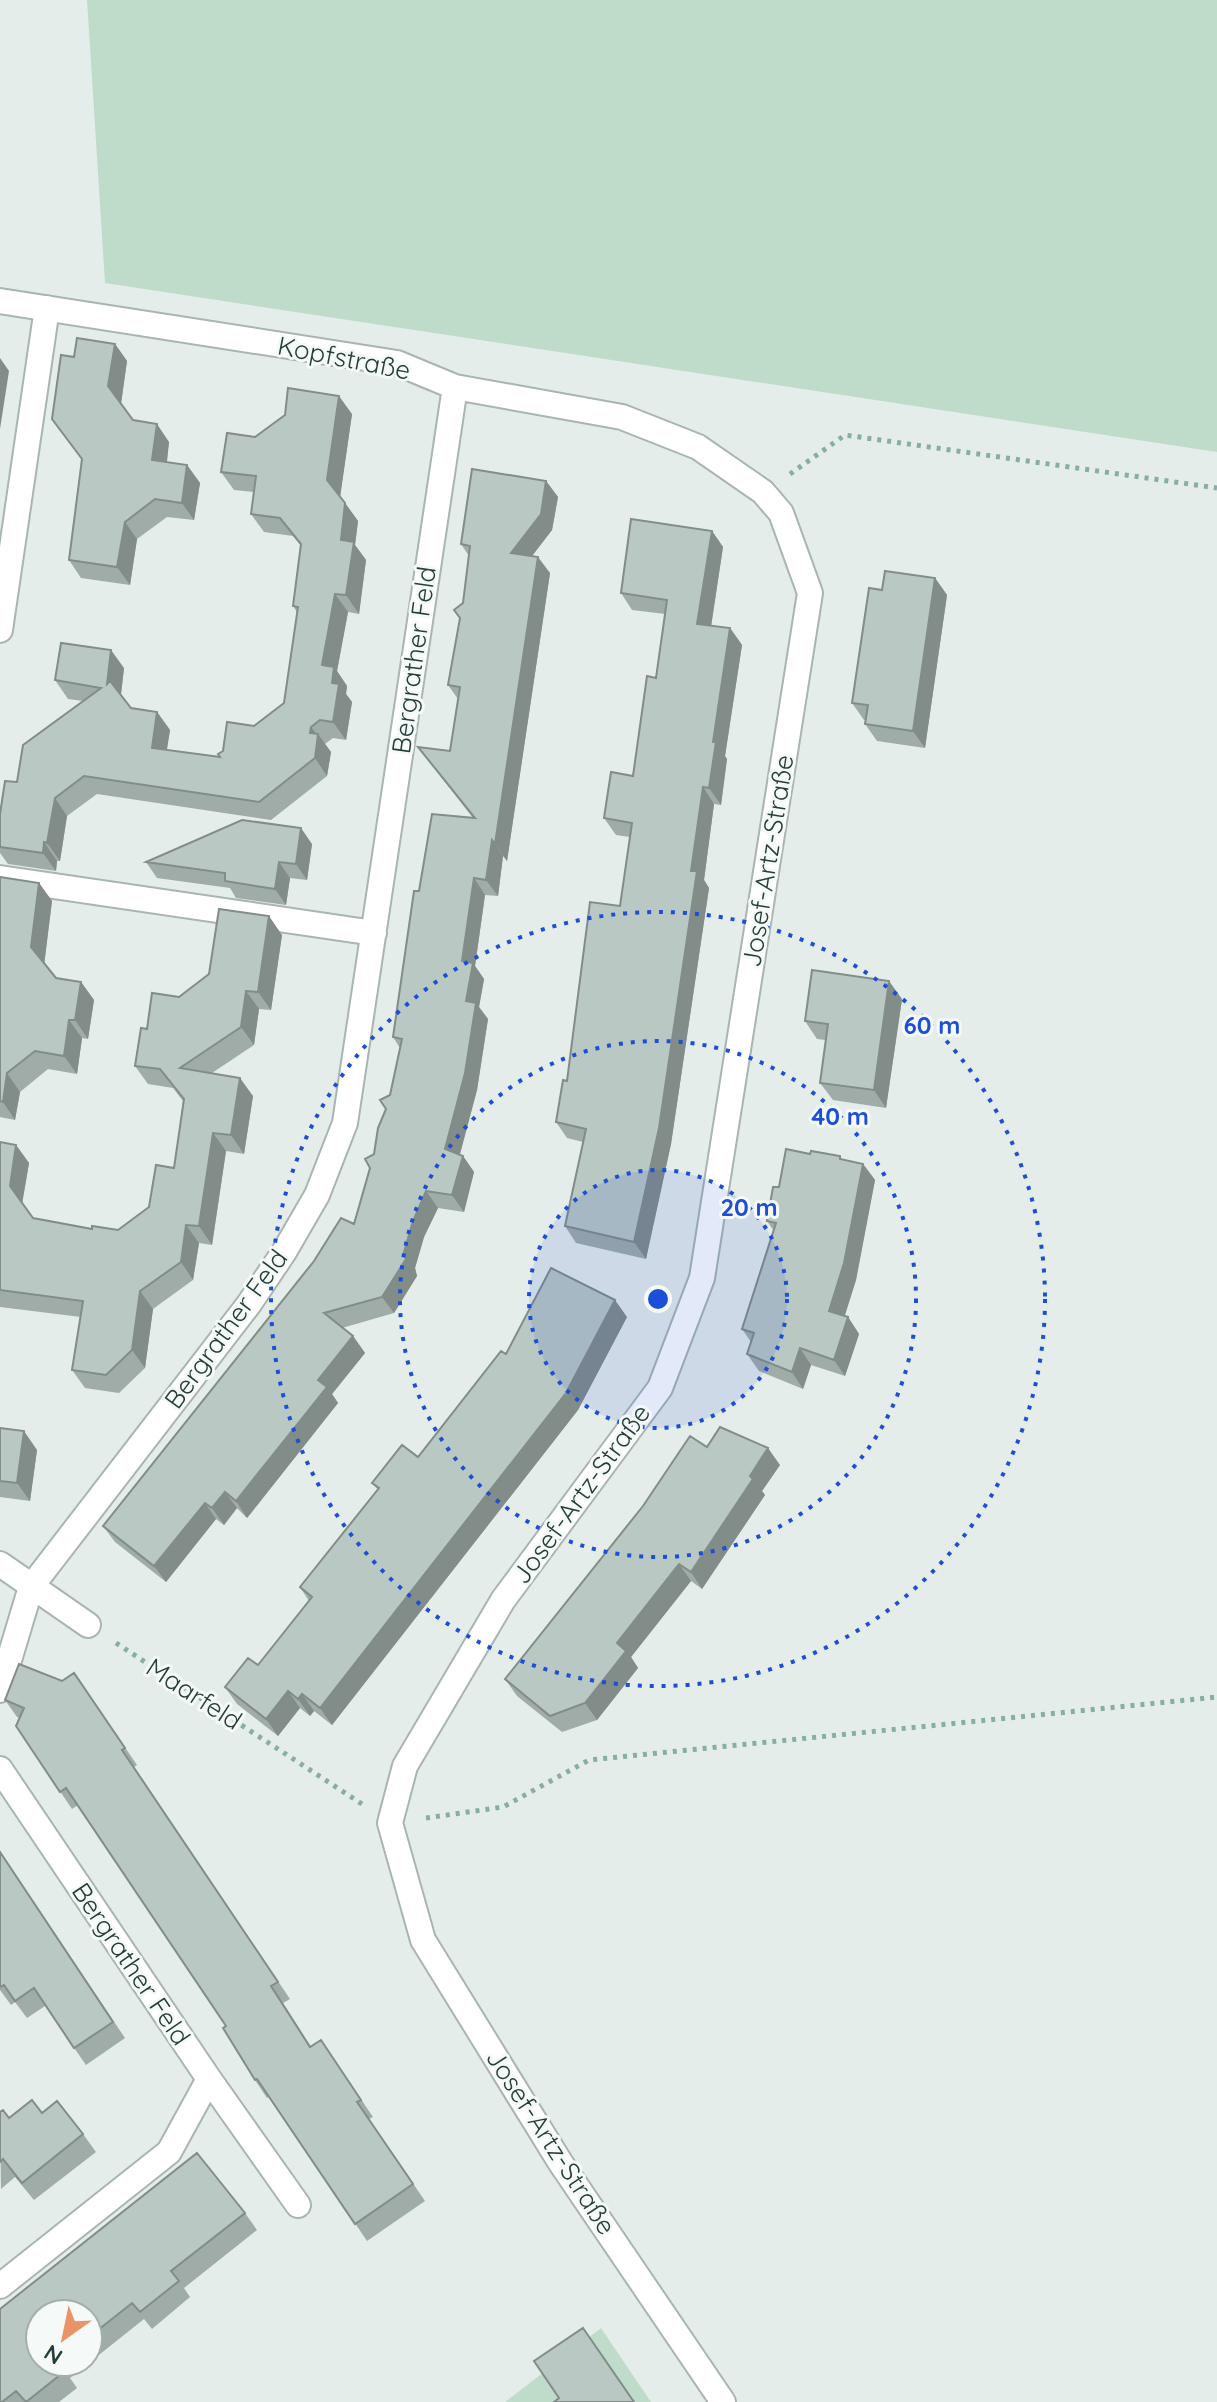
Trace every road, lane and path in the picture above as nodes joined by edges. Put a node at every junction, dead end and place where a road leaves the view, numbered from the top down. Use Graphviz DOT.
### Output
graph roads {
  1 [pos="0,301"];
  2 [pos="47,308"];
  3 [pos="455,387"];
  4 [pos="1217,488"];
  5 [pos="763,492"];
  6 [pos="0,630"];
  7 [pos="0,878"];
  8 [pos="374,933"];
  9 [pos="0,1564"];
  10 [pos="31,1587"];
  11 [pos="88,1625"];
  12 [pos="0,1690"];
  13 [pos="1217,1697"];
  14 [pos="0,1769"];
  15 [pos="390,1823"];
  16 [pos="209,2079"];
  17 [pos="298,2205"];
  18 [pos="0,2286"];
  19 [pos="723,2402"];
  1 -- 2 [label="street, Kopfstraße"];
  2 -- 3 [label="street, Kopfstraße"];
  2 -- 6 [label="street"];
  3 -- 5 [label="street, Kopfstraße"];
  3 -- 8 [label="street, Bergrather Feld"];
  4 -- 5 [label="path"];
  5 -- 15 [label="street, Josef-Artz-Straße"];
  7 -- 8 [label="street"];
  8 -- 10 [label="street, Bergrather Feld"];
  9 -- 10 [label="street"];
  10 -- 11 [label="street"];
  10 -- 12 [label="street, Bergrather Feld"];
  11 -- 15 [label="path, Maarfeld"];
  13 -- 15 [label="path"];
  14 -- 16 [label="street, Bergrather Feld"];
  15 -- 19 [label="street, Josef-Artz-Straße"];
  16 -- 17 [label="street, Bergrather Feld"];
  16 -- 18 [label="street"];
}
